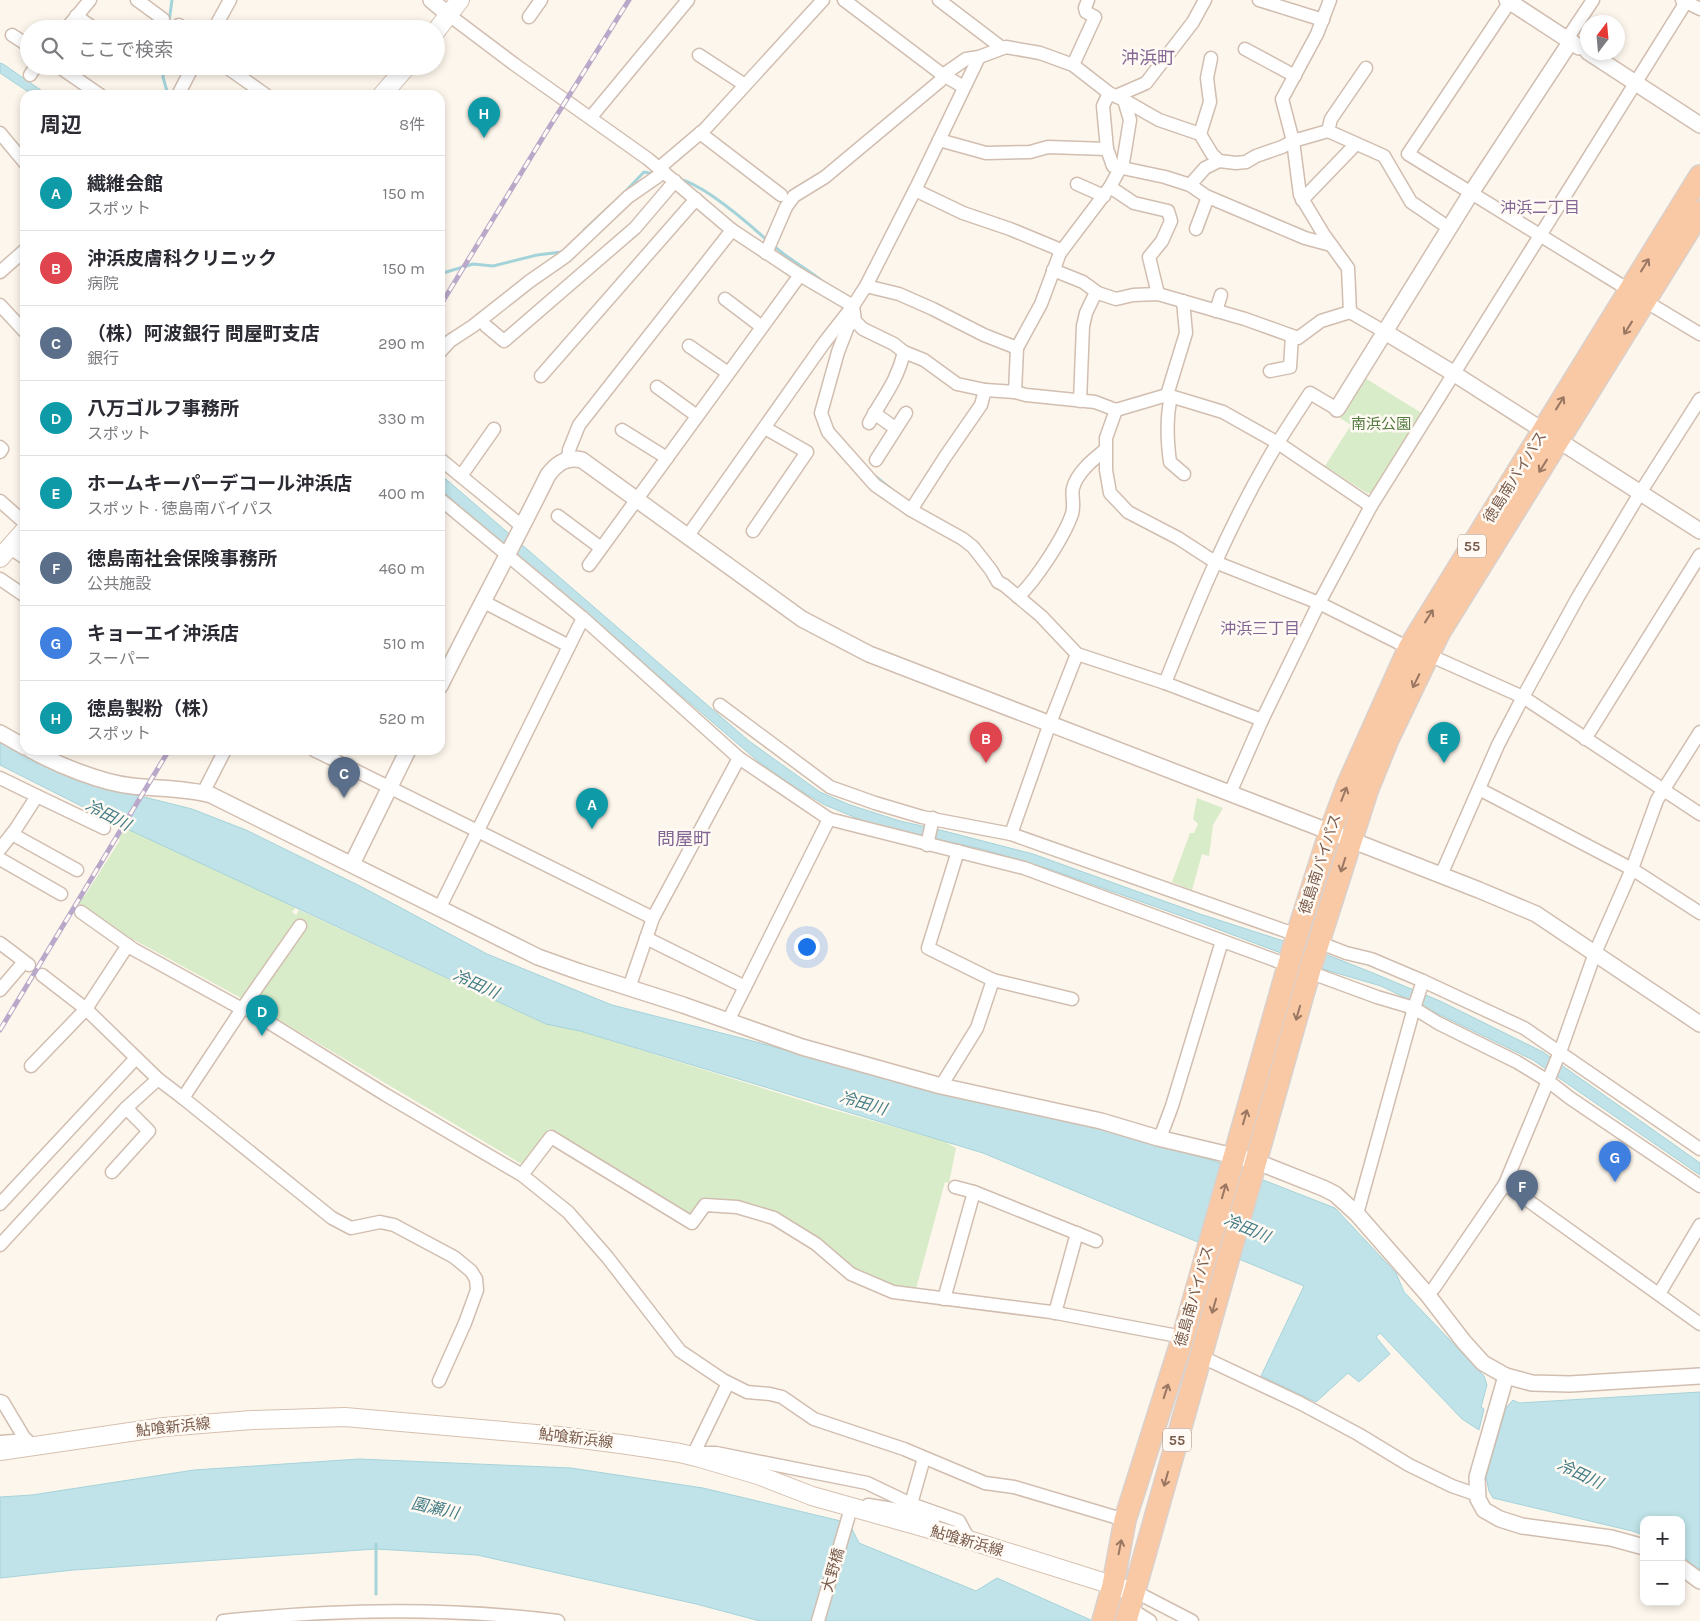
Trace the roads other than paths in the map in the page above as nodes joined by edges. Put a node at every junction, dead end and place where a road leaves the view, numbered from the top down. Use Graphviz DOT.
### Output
graph roads {
  1 [pos="90,0"];
  2 [pos="137,0"];
  3 [pos="230,0"];
  4 [pos="431,0"];
  5 [pos="460,0"];
  6 [pos="541,0"];
  7 [pos="688,0"];
  8 [pos="823,0"];
  9 [pos="844,0"];
  10 [pos="940,0"];
  11 [pos="1088,0"];
  12 [pos="1259,0"];
  13 [pos="1330,0"];
  14 [pos="1509,0"];
  15 [pos="1593,0"];
  16 [pos="1202,1"];
  17 [pos="1684,1"];
  18 [pos="1700,9"];
  19 [pos="449,15"];
  20 [pos="76,16"];
  21 [pos="529,17"];
  22 [pos="163,19"];
  23 [pos="73,20"];
  24 [pos="82,20"];
  25 [pos="219,20"];
  26 [pos="445,20"];
  27 [pos="1323,20"];
  28 [pos="12,35"];
  29 [pos="20,40"];
  30 [pos="1569,40"];
  31 [pos="1580,47"];
  32 [pos="1002,48"];
  33 [pos="1245,49"];
  34 [pos="699,55"];
  35 [pos="979,57"];
  36 [pos="1211,58"];
  37 [pos="1600,60"];
  38 [pos="1073,65"];
  39 [pos="1366,68"];
  40 [pos="71,75"];
  41 [pos="190,75"];
  42 [pos="238,75"];
  43 [pos="399,75"];
  44 [pos="943,75"];
  45 [pos="1295,76"];
  46 [pos="1634,82"];
  47 [pos="745,85"];
  48 [pos="964,86"];
  49 [pos="93,90"];
  50 [pos="185,90"];
  51 [pos="259,90"];
  52 [pos="386,90"];
  53 [pos="1117,97"];
  54 [pos="591,117"];
  55 [pos="1700,125"];
  56 [pos="1328,131"];
  57 [pos="0,133"];
  58 [pos="700,133"];
  59 [pos="1200,134"];
  60 [pos="939,140"];
  61 [pos="1293,141"];
  62 [pos="1356,144"];
  63 [pos="1107,149"];
  64 [pos="20,157"];
  65 [pos="1219,161"];
  66 [pos="1121,169"];
  67 [pos="662,170"];
  68 [pos="1700,176"];
  69 [pos="675,181"];
  70 [pos="1077,184"];
  71 [pos="1190,185"];
  72 [pos="915,190"];
  73 [pos="1107,192"];
  74 [pos="1471,193"];
  75 [pos="781,195"];
  76 [pos="1208,197"];
  77 [pos="696,199"];
  78 [pos="1302,200"];
  79 [pos="1700,212"];
  80 [pos="1449,228"];
  81 [pos="1196,229"];
  82 [pos="732,230"];
  83 [pos="1540,236"];
  84 [pos="1331,245"];
  85 [pos="766,253"];
  86 [pos="1060,253"];
  87 [pos="20,254"];
  88 [pos="1053,270"];
  89 [pos="0,272"];
  90 [pos="800,275"];
  91 [pos="866,286"];
  92 [pos="1096,292"];
  93 [pos="1158,294"];
  94 [pos="1221,295"];
  95 [pos="1637,295"];
  96 [pos="725,299"];
  97 [pos="1183,301"];
  98 [pos="0,305"];
  99 [pos="853,306"];
  100 [pos="1216,311"];
  101 [pos="1350,312"];
  102 [pos="855,321"];
  103 [pos="20,324"];
  104 [pos="486,326"];
  105 [pos="762,327"];
  106 [pos="1385,332"];
  107 [pos="1700,334"];
  108 [pos="1292,336"];
  109 [pos="445,346"];
  110 [pos="690,346"];
  111 [pos="1017,348"];
  112 [pos="904,352"];
  113 [pos="1270,371"];
  114 [pos="728,373"];
  115 [pos="1453,373"];
  116 [pos="541,376"];
  117 [pos="656,387"];
  118 [pos="985,390"];
  119 [pos="1015,392"];
  120 [pos="1169,396"];
  121 [pos="1700,399"];
  122 [pos="1080,401"];
  123 [pos="1337,409"];
  124 [pos="1116,410"];
  125 [pos="906,413"];
  126 [pos="697,416"];
  127 [pos="764,428"];
  128 [pos="895,428"];
  129 [pos="494,429"];
  130 [pos="622,430"];
  131 [pos="1551,435"];
  132 [pos="1278,443"];
  133 [pos="0,447"];
  134 [pos="1105,450"];
  135 [pos="0,452"];
  136 [pos="667,458"];
  137 [pos="568,459"];
  138 [pos="876,460"];
  139 [pos="445,463"];
  140 [pos="1184,474"];
  141 [pos="461,476"];
  142 [pos="1640,493"];
  143 [pos="637,499"];
  144 [pos="0,501"];
  145 [pos="445,502"];
  146 [pos="1371,506"];
  147 [pos="911,510"];
  148 [pos="558,516"];
  149 [pos="20,519"];
  150 [pos="522,527"];
  151 [pos="754,530"];
  152 [pos="1700,531"];
  153 [pos="20,535"];
  154 [pos="687,537"];
  155 [pos="601,548"];
  156 [pos="4,552"];
  157 [pos="1700,555"];
  158 [pos="508,556"];
  159 [pos="20,557"];
  160 [pos="1215,562"];
  161 [pos="589,565"];
  162 [pos="0,579"];
  163 [pos="20,593"];
  164 [pos="1018,597"];
  165 [pos="482,601"];
  166 [pos="1319,603"];
  167 [pos="583,618"];
  168 [pos="569,646"];
  169 [pos="1409,648"];
  170 [pos="1077,654"];
  171 [pos="1429,655"];
  172 [pos="445,676"];
  173 [pos="1165,683"];
  174 [pos="1523,697"];
  175 [pos="720,705"];
  176 [pos="1262,720"];
  177 [pos="1050,723"];
  178 [pos="1700,732"];
  179 [pos="0,733"];
  180 [pos="1585,739"];
  181 [pos="20,744"];
  182 [pos="43,755"];
  183 [pos="222,755"];
  184 [pos="324,755"];
  185 [pos="406,755"];
  186 [pos="739,758"];
  187 [pos="0,778"];
  188 [pos="390,787"];
  189 [pos="1479,789"];
  190 [pos="1663,790"];
  191 [pos="203,793"];
  192 [pos="1230,793"];
  193 [pos="37,796"];
  194 [pos="1700,814"];
  195 [pos="933,818"];
  196 [pos="829,819"];
  197 [pos="104,828"];
  198 [pos="478,830"];
  199 [pos="1330,832"];
  200 [pos="12,834"];
  201 [pos="1011,834"];
  202 [pos="1351,840"];
  203 [pos="927,845"];
  204 [pos="0,849"];
  205 [pos="958,851"];
  206 [pos="0,859"];
  207 [pos="352,864"];
  208 [pos="1632,869"];
  209 [pos="77,870"];
  210 [pos="1441,875"];
  211 [pos="61,894"];
  212 [pos="440,908"];
  213 [pos="81,912"];
  214 [pos="1700,914"];
  215 [pos="653,918"];
  216 [pos="300,926"];
  217 [pos="646,938"];
  218 [pos="1222,942"];
  219 [pos="0,943"];
  220 [pos="128,945"];
  221 [pos="1293,950"];
  222 [pos="1595,952"];
  223 [pos="1314,957"];
  224 [pos="42,975"];
  225 [pos="993,980"];
  226 [pos="1423,981"];
  227 [pos="745,987"];
  228 [pos="629,988"];
  229 [pos="0,990"];
  230 [pos="1072,999"];
  231 [pos="243,1008"];
  232 [pos="1414,1008"];
  233 [pos="86,1010"];
  234 [pos="728,1021"];
  235 [pos="1700,1024"];
  236 [pos="1560,1052"];
  237 [pos="136,1058"];
  238 [pos="31,1066"];
  239 [pos="158,1079"];
  240 [pos="1548,1081"];
  241 [pos="941,1086"];
  242 [pos="183,1098"];
  243 [pos="126,1108"];
  244 [pos="1160,1138"];
  245 [pos="1700,1150"];
  246 [pos="1233,1160"];
  247 [pos="1254,1166"];
  248 [pos="112,1172"];
  249 [pos="522,1175"];
  250 [pos="1505,1184"];
  251 [pos="1700,1186"];
  252 [pos="955,1187"];
  253 [pos="974,1192"];
  254 [pos="0,1204"];
  255 [pos="1357,1214"];
  256 [pos="1700,1225"];
  257 [pos="1077,1234"];
  258 [pos="1096,1241"];
  259 [pos="0,1246"];
  260 [pos="1427,1294"];
  261 [pos="1659,1294"];
  262 [pos="944,1299"];
  263 [pos="1055,1313"];
  264 [pos="1700,1324"];
  265 [pos="1183,1337"];
  266 [pos="1200,1356"];
  267 [pos="1506,1376"];
  268 [pos="1700,1376"];
  269 [pos="438,1381"];
  270 [pos="728,1383"];
  271 [pos="0,1401"];
  272 [pos="0,1442"];
  273 [pos="31,1442"];
  274 [pos="0,1451"];
  275 [pos="687,1453"];
  276 [pos="924,1458"];
  277 [pos="1478,1495"];
  278 [pos="911,1504"];
  279 [pos="853,1512"];
  280 [pos="954,1519"];
  281 [pos="1125,1520"];
  282 [pos="969,1540"];
  283 [pos="1640,1546"];
  284 [pos="1685,1570"];
  285 [pos="1700,1581"];
  286 [pos="1113,1585"];
  287 [pos="1129,1610"];
  288 [pos="1105,1616"];
  289 [pos="296,1618"];
  290 [pos="223,1621"];
  291 [pos="558,1621"];
  292 [pos="818,1621"];
  293 [pos="1150,1621"];
  294 [pos="1192,1621"];
  1 -- 20 [label="street"];
  2 -- 22 [label="street"];
  3 -- 25 [label="street"];
  4 -- 19 [label="street"];
  5 -- 19 [label="main road"];
  6 -- 21 [label="street"];
  7 -- 54 [label="street"];
  8 -- 47 [label="street"];
  9 -- 44 [label="street"];
  10 -- 32 [label="street"];
  11 -- 38 [label="street"];
  12 -- 27 [label="street"];
  13 -- 27 [label="street"];
  14 -- 30 [label="street"];
  14 -- 74 [label="street"];
  15 -- 30 [label="street"];
  16 -- 53 [label="street"];
  17 -- 18 [label="street"];
  17 -- 46 [label="street"];
  19 -- 26 [label="main road"];
  19 -- 54 [label="street"];
  20 -- 23 [label="street"];
  20 -- 24 [label="street"];
  27 -- 45 [label="street"];
  28 -- 29 [label="street"];
  30 -- 31 [label="street"];
  30 -- 74 [label="street"];
  32 -- 35 [label="street"];
  32 -- 38 [label="street"];
  33 -- 45 [label="street"];
  34 -- 47 [label="street"];
  35 -- 44 [label="street"];
  35 -- 48 [label="street"];
  36 -- 59 [label="street"];
  37 -- 46 [label="street"];
  38 -- 53 [label="street"];
  39 -- 56 [label="street"];
  40 -- 49 [label="street"];
  41 -- 50 [label="street"];
  42 -- 51 [label="street"];
  43 -- 52 [label="main road"];
  44 -- 48 [label="street"];
  44 -- 85 [label="street"];
  45 -- 61 [label="street"];
  46 -- 55 [label="street"];
  46 -- 83 [label="street"];
  47 -- 58 [label="street"];
  48 -- 60 [label="street"];
  53 -- 59 [label="street"];
  53 -- 63 [label="street"];
  53 -- 66 [label="street"];
  54 -- 67 [label="street"];
  56 -- 61 [label="street"];
  56 -- 62 [label="street"];
  57 -- 64 [label="street"];
  58 -- 67 [label="street"];
  58 -- 75 [label="street"];
  59 -- 65 [label="street"];
  60 -- 63 [label="street"];
  60 -- 72 [label="street"];
  61 -- 65 [label="street"];
  61 -- 78 [label="street"];
  62 -- 78 [label="street"];
  62 -- 80 [label="street"];
  63 -- 66 [label="street"];
  65 -- 71 [label="street"];
  66 -- 71 [label="street"];
  66 -- 73 [label="street"];
  67 -- 69 [label="street"];
  67 -- 109 [label="street"];
  95 -- 68 [label="highway, 徳島南バイパス / 55, one-way"];
  69 -- 77 [label="street"];
  69 -- 104 [label="street"];
  70 -- 73 [label="street"];
  71 -- 76 [label="street"];
  72 -- 86 [label="street"];
  72 -- 91 [label="street"];
  73 -- 86 [label="street"];
  73 -- 93 [label="street"];
  74 -- 80 [label="street"];
  74 -- 83 [label="street"];
  76 -- 81 [label="street"];
  76 -- 84 [label="street"];
  77 -- 82 [label="street"];
  77 -- 116 [label="street"];
  78 -- 84 [label="street"];
  79 -- 95 [label="highway, 徳島南バイパス / 55"];
  80 -- 106 [label="street"];
  82 -- 85 [label="street"];
  82 -- 137 [label="street"];
  83 -- 95 [label="street"];
  83 -- 115 [label="street"];
  84 -- 101 [label="street"];
  85 -- 90 [label="street"];
  86 -- 88 [label="street"];
  87 -- 89 [label="street"];
  88 -- 92 [label="street"];
  88 -- 111 [label="street"];
  90 -- 99 [label="street"];
  90 -- 105 [label="street"];
  91 -- 99 [label="street"];
  91 -- 111 [label="street"];
  92 -- 93 [label="street"];
  92 -- 122 [label="street"];
  93 -- 97 [label="street"];
  94 -- 100 [label="street"];
  95 -- 107 [label="street"];
  95 -- 131 [label="highway, 徳島南バイパス / 55"];
  96 -- 105 [label="street"];
  97 -- 100 [label="street"];
  97 -- 120 [label="street"];
  98 -- 103 [label="street"];
  99 -- 102 [label="street"];
  99 -- 127 [label="street"];
  100 -- 108 [label="street"];
  101 -- 106 [label="street"];
  101 -- 108 [label="street"];
  102 -- 112 [label="street"];
  102 -- 147 [label="street"];
  105 -- 114 [label="street"];
  106 -- 115 [label="street"];
  106 -- 123 [label="street"];
  108 -- 113 [label="street"];
  110 -- 114 [label="street"];
  111 -- 119 [label="street"];
  112 -- 118 [label="street"];
  112 -- 128 [label="street"];
  114 -- 126 [label="street"];
  115 -- 131 [label="street"];
  115 -- 146 [label="street"];
  117 -- 126 [label="street"];
  118 -- 119 [label="street"];
  118 -- 147 [label="street"];
  119 -- 122 [label="street"];
  120 -- 124 [label="street"];
  120 -- 132 [label="street"];
  120 -- 140 [label="street"];
  121 -- 142 [label="street"];
  122 -- 124 [label="street"];
  123 -- 132 [label="street"];
  124 -- 134 [label="street"];
  125 -- 128 [label="street"];
  126 -- 136 [label="street"];
  127 -- 151 [label="street"];
  127 -- 154 [label="street"];
  128 -- 138 [label="street"];
  129 -- 141 [label="street"];
  130 -- 136 [label="street"];
  131 -- 142 [label="street"];
  169 -- 131 [label="highway, 徳島南バイパス / 55, one-way"];
  131 -- 171 [label="highway, 徳島南バイパス / 55, one-way"];
  132 -- 146 [label="street"];
  132 -- 160 [label="street"];
  133 -- 135 [label="street"];
  134 -- 160 [label="street"];
  134 -- 164 [label="street"];
  136 -- 143 [label="street"];
  137 -- 143 [label="street"];
  137 -- 150 [label="street"];
  139 -- 141 [label="street"];
  141 -- 150 [label="street"];
  142 -- 152 [label="street"];
  142 -- 174 [label="street"];
  143 -- 154 [label="street"];
  143 -- 155 [label="street"];
  144 -- 149 [label="street"];
  145 -- 158 [label="street"];
  146 -- 166 [label="street"];
  147 -- 164 [label="street"];
  148 -- 155 [label="street"];
  150 -- 158 [label="street"];
  153 -- 156 [label="main road"];
  154 -- 177 [label="street"];
  155 -- 161 [label="street"];
  156 -- 159 [label="street"];
  157 -- 180 [label="street"];
  158 -- 165 [label="street"];
  158 -- 167 [label="street"];
  160 -- 166 [label="street"];
  160 -- 173 [label="street"];
  162 -- 163 [label="street"];
  164 -- 170 [label="street"];
  165 -- 168 [label="street"];
  165 -- 172 [label="street"];
  166 -- 169 [label="street"];
  166 -- 176 [label="street"];
  167 -- 168 [label="street"];
  167 -- 186 [label="street"];
  168 -- 198 [label="street"];
  199 -- 169 [label="highway, 徳島南バイパス / 55, one-way"];
  170 -- 173 [label="street"];
  170 -- 177 [label="street"];
  171 -- 174 [label="street"];
  171 -- 202 [label="highway, 徳島南バイパス / 55, one-way"];
  173 -- 176 [label="street"];
  174 -- 180 [label="street"];
  174 -- 189 [label="street"];
  175 -- 195 [label="street"];
  176 -- 192 [label="street"];
  177 -- 192 [label="street"];
  177 -- 201 [label="street"];
  178 -- 190 [label="street"];
  179 -- 181 [label="street"];
  180 -- 190 [label="street"];
  182 -- 191 [label="street"];
  183 -- 191 [label="street"];
  184 -- 188 [label="street"];
  185 -- 188 [label="street"];
  186 -- 196 [label="street"];
  186 -- 215 [label="street"];
  187 -- 193 [label="street"];
  188 -- 198 [label="street"];
  188 -- 207 [label="street"];
  189 -- 208 [label="street"];
  189 -- 210 [label="street"];
  190 -- 194 [label="street"];
  190 -- 208 [label="street"];
  191 -- 207 [label="street"];
  192 -- 199 [label="street"];
  193 -- 197 [label="street"];
  193 -- 200 [label="street"];
  195 -- 201 [label="street"];
  195 -- 203 [label="street"];
  196 -- 203 [label="street"];
  196 -- 227 [label="street"];
  198 -- 212 [label="street"];
  198 -- 215 [label="street"];
  199 -- 202 [label="street"];
  199 -- 221 [label="highway, 徳島南バイパス / 55"];
  200 -- 204 [label="street"];
  200 -- 209 [label="street"];
  201 -- 221 [label="street"];
  202 -- 210 [label="street"];
  202 -- 223 [label="highway, 徳島南バイパス / 55, one-way"];
  203 -- 205 [label="street"];
  205 -- 218 [label="street"];
  205 -- 225 [label="street"];
  206 -- 211 [label="street"];
  207 -- 212 [label="street"];
  208 -- 214 [label="street"];
  208 -- 222 [label="street"];
  210 -- 222 [label="street"];
  212 -- 228 [label="street"];
  213 -- 220 [label="street"];
  215 -- 217 [label="street"];
  216 -- 231 [label="street"];
  217 -- 227 [label="street"];
  217 -- 228 [label="street"];
  218 -- 221 [label="street"];
  218 -- 244 [label="street"];
  219 -- 229 [label="street"];
  220 -- 231 [label="street"];
  220 -- 233 [label="street"];
  246 -- 221 [label="highway, 徳島南バイパス / 55, one-way"];
  222 -- 235 [label="street"];
  222 -- 236 [label="street"];
  223 -- 226 [label="street"];
  223 -- 232 [label="street"];
  223 -- 247 [label="highway, 徳島南バイパス / 55, one-way"];
  224 -- 233 [label="street"];
  225 -- 230 [label="street"];
  225 -- 241 [label="street"];
  226 -- 232 [label="street"];
  226 -- 236 [label="street"];
  227 -- 234 [label="street"];
  228 -- 234 [label="street"];
  231 -- 242 [label="street"];
  231 -- 249 [label="street"];
  232 -- 240 [label="street"];
  232 -- 255 [label="street"];
  233 -- 237 [label="street"];
  233 -- 238 [label="street"];
  234 -- 241 [label="street"];
  236 -- 240 [label="street"];
  236 -- 245 [label="street"];
  237 -- 239 [label="street"];
  237 -- 254 [label="street"];
  239 -- 242 [label="street"];
  239 -- 243 [label="street"];
  240 -- 250 [label="street"];
  240 -- 251 [label="street"];
  241 -- 244 [label="street"];
  242 -- 269 [label="street"];
  243 -- 248 [label="street"];
  243 -- 259 [label="street"];
  244 -- 246 [label="street"];
  246 -- 247 [label="street"];
  265 -- 246 [label="highway, 徳島南バイパス / 55, one-way"];
  247 -- 255 [label="street"];
  247 -- 266 [label="highway, 徳島南バイパス / 55, one-way"];
  249 -- 262 [label="street"];
  249 -- 270 [label="street"];
  250 -- 260 [label="street"];
  250 -- 261 [label="street"];
  252 -- 253 [label="street"];
  253 -- 257 [label="street"];
  253 -- 262 [label="street"];
  255 -- 260 [label="street"];
  256 -- 261 [label="street"];
  257 -- 258 [label="street"];
  257 -- 263 [label="street"];
  260 -- 267 [label="street"];
  261 -- 264 [label="street"];
  262 -- 263 [label="street"];
  263 -- 265 [label="street"];
  281 -- 265 [label="highway, 徳島南バイパス / 55, one-way"];
  266 -- 277 [label="street"];
  266 -- 287 [label="highway, 徳島南バイパス / 55, one-way"];
  267 -- 268 [label="street"];
  267 -- 277 [label="street"];
  270 -- 275 [label="street"];
  270 -- 276 [label="street"];
  271 -- 273 [label="street"];
  272 -- 273 [label="street"];
  273 -- 274 [label="main road, 鮎喰新浜線"];
  273 -- 275 [label="main road, 鮎喰新浜線"];
  275 -- 278 [label="street"];
  275 -- 279 [label="main road, 鮎喰新浜線"];
  276 -- 278 [label="street"];
  276 -- 281 [label="street"];
  277 -- 283 [label="street"];
  278 -- 280 [label="street"];
  279 -- 280 [label="street"];
  279 -- 282 [label="main road, 鮎喰新浜線"];
  279 -- 292 [label="street, 大野橋"];
  280 -- 282 [label="street"];
  286 -- 281 [label="highway, 徳島南バイパス / 55, one-way"];
  282 -- 286 [label="main road, 鮎喰新浜線"];
  284 -- 285 [label="street"];
  286 -- 287 [label="main road, 鮎喰新浜線"];
  286 -- 288 [label="highway, 徳島南バイパス / 55"];
  287 -- 293 [label="street"];
  287 -- 294 [label="street"];
  289 -- 290 [label="street"];
  289 -- 291 [label="street"];
}
